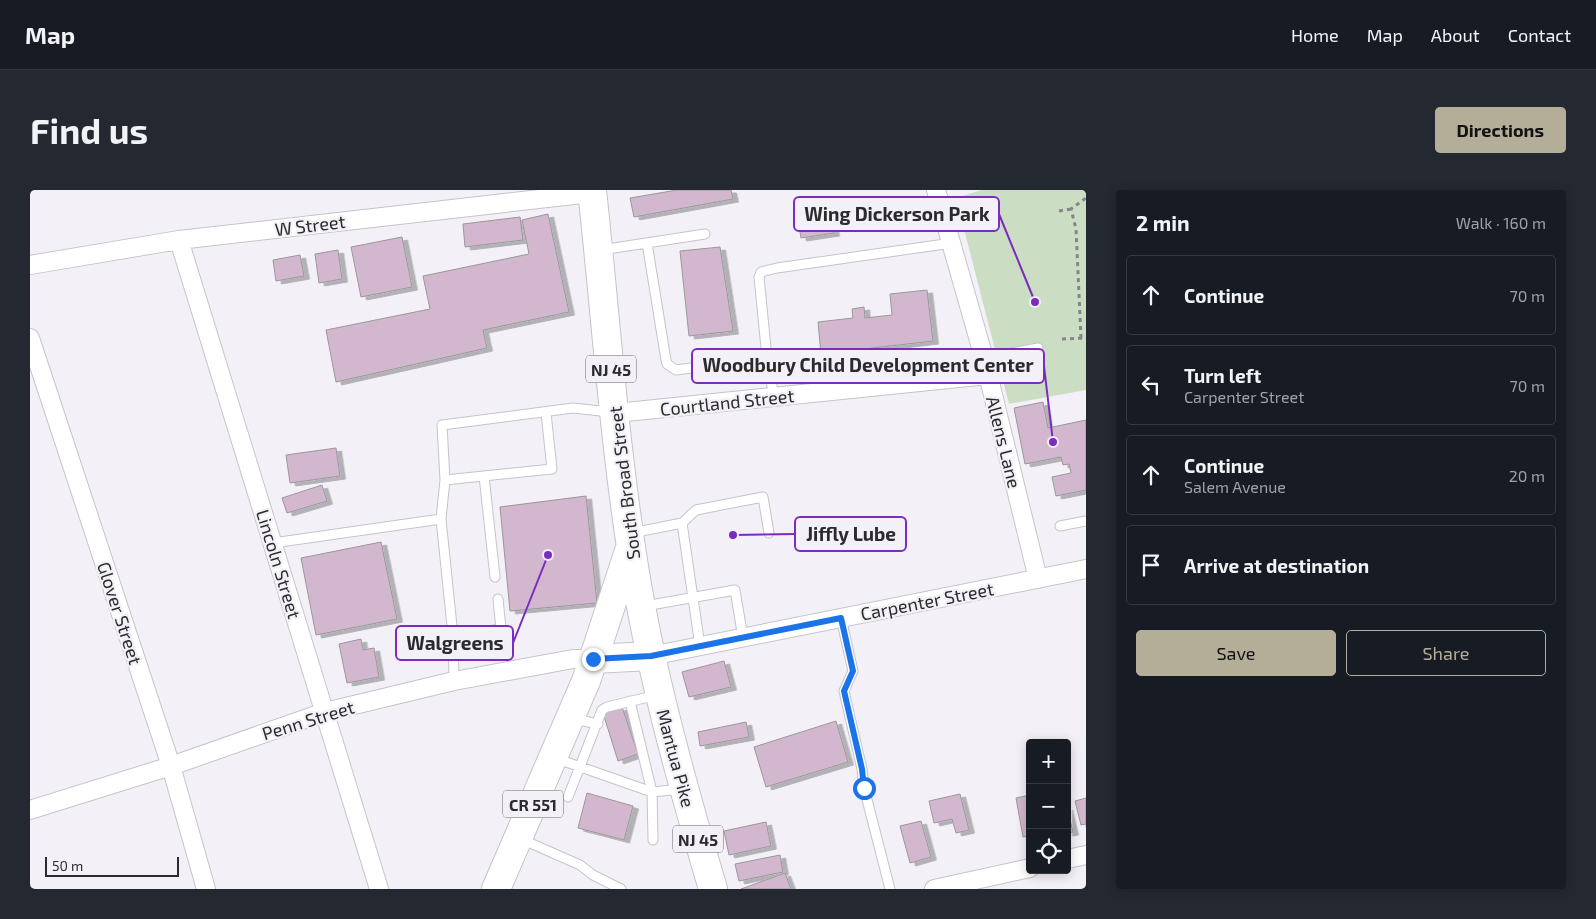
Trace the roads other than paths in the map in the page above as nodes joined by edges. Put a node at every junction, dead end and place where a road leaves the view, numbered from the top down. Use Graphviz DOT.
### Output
graph roads {
  1 [pos="936,190"];
  2 [pos="592,191"];
  3 [pos="534,195"];
  4 [pos="705,234"];
  5 [pos="179,240"];
  6 [pos="647,243"];
  7 [pos="952,244"];
  8 [pos="598,250"];
  9 [pos="30,265"];
  10 [pos="30,338"];
  11 [pos="1038,348"];
  12 [pos="767,358"];
  13 [pos="984,358"];
  14 [pos="988,376"];
  15 [pos="774,397"];
  16 [pos="616,412"];
  17 [pos="546,413"];
  18 [pos="484,476"];
  19 [pos="446,480"];
  20 [pos="441,519"];
  21 [pos="1086,521"];
  22 [pos="682,524"];
  23 [pos="1060,526"];
  24 [pos="769,533"];
  25 [pos="630,540"];
  26 [pos="272,543"];
  27 [pos="1086,569"];
  28 [pos="495,577"];
  29 [pos="1038,579"];
  30 [pos="692,598"];
  31 [pos="498,599"];
  32 [pos="642,607"];
  33 [pos="841,618"];
  34 [pos="453,636"];
  35 [pos="743,638"];
  36 [pos="700,646"];
  37 [pos="651,656"];
  38 [pos="593,659"];
  39 [pos="454,681"];
  40 [pos="660,694"];
  41 [pos="630,701"];
  42 [pos="325,712"];
  43 [pos="570,718"];
  44 [pos="598,724"];
  45 [pos="553,757"];
  46 [pos="171,766"];
  47 [pos="580,767"];
  48 [pos="684,788"];
  49 [pos="652,792"];
  50 [pos="568,797"];
  51 [pos="30,810"];
  52 [pos="518,838"];
  53 [pos="653,840"];
  54 [pos="1086,855"];
  55 [pos="1071,858"];
  56 [pos="1026,869"];
  57 [pos="206,889"];
  58 [pos="379,889"];
  59 [pos="496,889"];
  60 [pos="621,889"];
  61 [pos="713,889"];
  62 [pos="890,889"];
  63 [pos="934,889"];
  1 -- 7 [label="street, Allens Lane"];
  2 -- 3 [label="street, W Street"];
  2 -- 8 [label="main road, South Broad Street / NJ 45"];
  3 -- 5 [label="street, W Street"];
  4 -- 6 [label="lane"];
  5 -- 9 [label="street, W Street"];
  5 -- 26 [label="street, Lincoln Street"];
  6 -- 8 [label="lane"];
  6 -- 12 [label="lane"];
  7 -- 12 [label="lane"];
  7 -- 13 [label="street, Allens Lane"];
  8 -- 16 [label="main road, South Broad Street / NJ 45"];
  10 -- 46 [label="street, Glover Street"];
  11 -- 13 [label="lane"];
  12 -- 15 [label="lane"];
  13 -- 14 [label="street, Allens Lane"];
  14 -- 15 [label="street, Courtland Street"];
  14 -- 29 [label="street, Allens Lane"];
  15 -- 16 [label="street, Courtland Street"];
  16 -- 17 [label="lane"];
  16 -- 25 [label="main road, South Broad Street / NJ 45"];
  17 -- 18 [label="lane"];
  17 -- 19 [label="lane"];
  18 -- 19 [label="lane"];
  18 -- 28 [label="lane"];
  19 -- 20 [label="lane"];
  20 -- 26 [label="lane"];
  20 -- 34 [label="lane"];
  21 -- 23 [label="lane"];
  22 -- 24 [label="lane"];
  22 -- 25 [label="lane"];
  22 -- 30 [label="lane"];
  25 -- 32 [label="main road, South Broad Street / NJ 45"];
  25 -- 38 [label="main road, CR 551"];
  26 -- 42 [label="street, Lincoln Street"];
  27 -- 29 [label="street, Carpenter Street"];
  29 -- 33 [label="street, Carpenter Street"];
  30 -- 32 [label="lane"];
  30 -- 35 [label="lane"];
  30 -- 36 [label="lane"];
  31 -- 34 [label="lane"];
  32 -- 37 [label="main road, South Broad Street / NJ 45"];
  33 -- 35 [label="street, Carpenter Street"];
  33 -- 62 [label="lane"];
  34 -- 39 [label="lane"];
  35 -- 36 [label="street, Carpenter Street"];
  36 -- 37 [label="street, Carpenter Street"];
  37 -- 38 [label="main road"];
  37 -- 40 [label="main road, Mantua Pike / NJ 45"];
  38 -- 39 [label="street, Penn Street"];
  38 -- 43 [label="main road, CR 551"];
  39 -- 42 [label="street, Penn Street"];
  40 -- 41 [label="lane"];
  40 -- 48 [label="main road, Mantua Pike / NJ 45"];
  41 -- 44 [label="lane"];
  41 -- 49 [label="lane"];
  42 -- 46 [label="street, Penn Street"];
  42 -- 58 [label="street, Lincoln Street"];
  43 -- 44 [label="lane"];
  43 -- 45 [label="main road, CR 551"];
  44 -- 47 [label="lane"];
  45 -- 47 [label="lane"];
  45 -- 52 [label="main road, CR 551"];
  46 -- 51 [label="street, Penn Street"];
  46 -- 57 [label="street, Glover Street"];
  47 -- 49 [label="lane"];
  47 -- 50 [label="lane"];
  48 -- 49 [label="lane"];
  48 -- 61 [label="main road, Mantua Pike / NJ 45"];
  49 -- 53 [label="lane"];
  52 -- 59 [label="main road, CR 551"];
  52 -- 60 [label="lane"];
  54 -- 55 [label="street"];
  56 -- 63 [label="street"];
}
